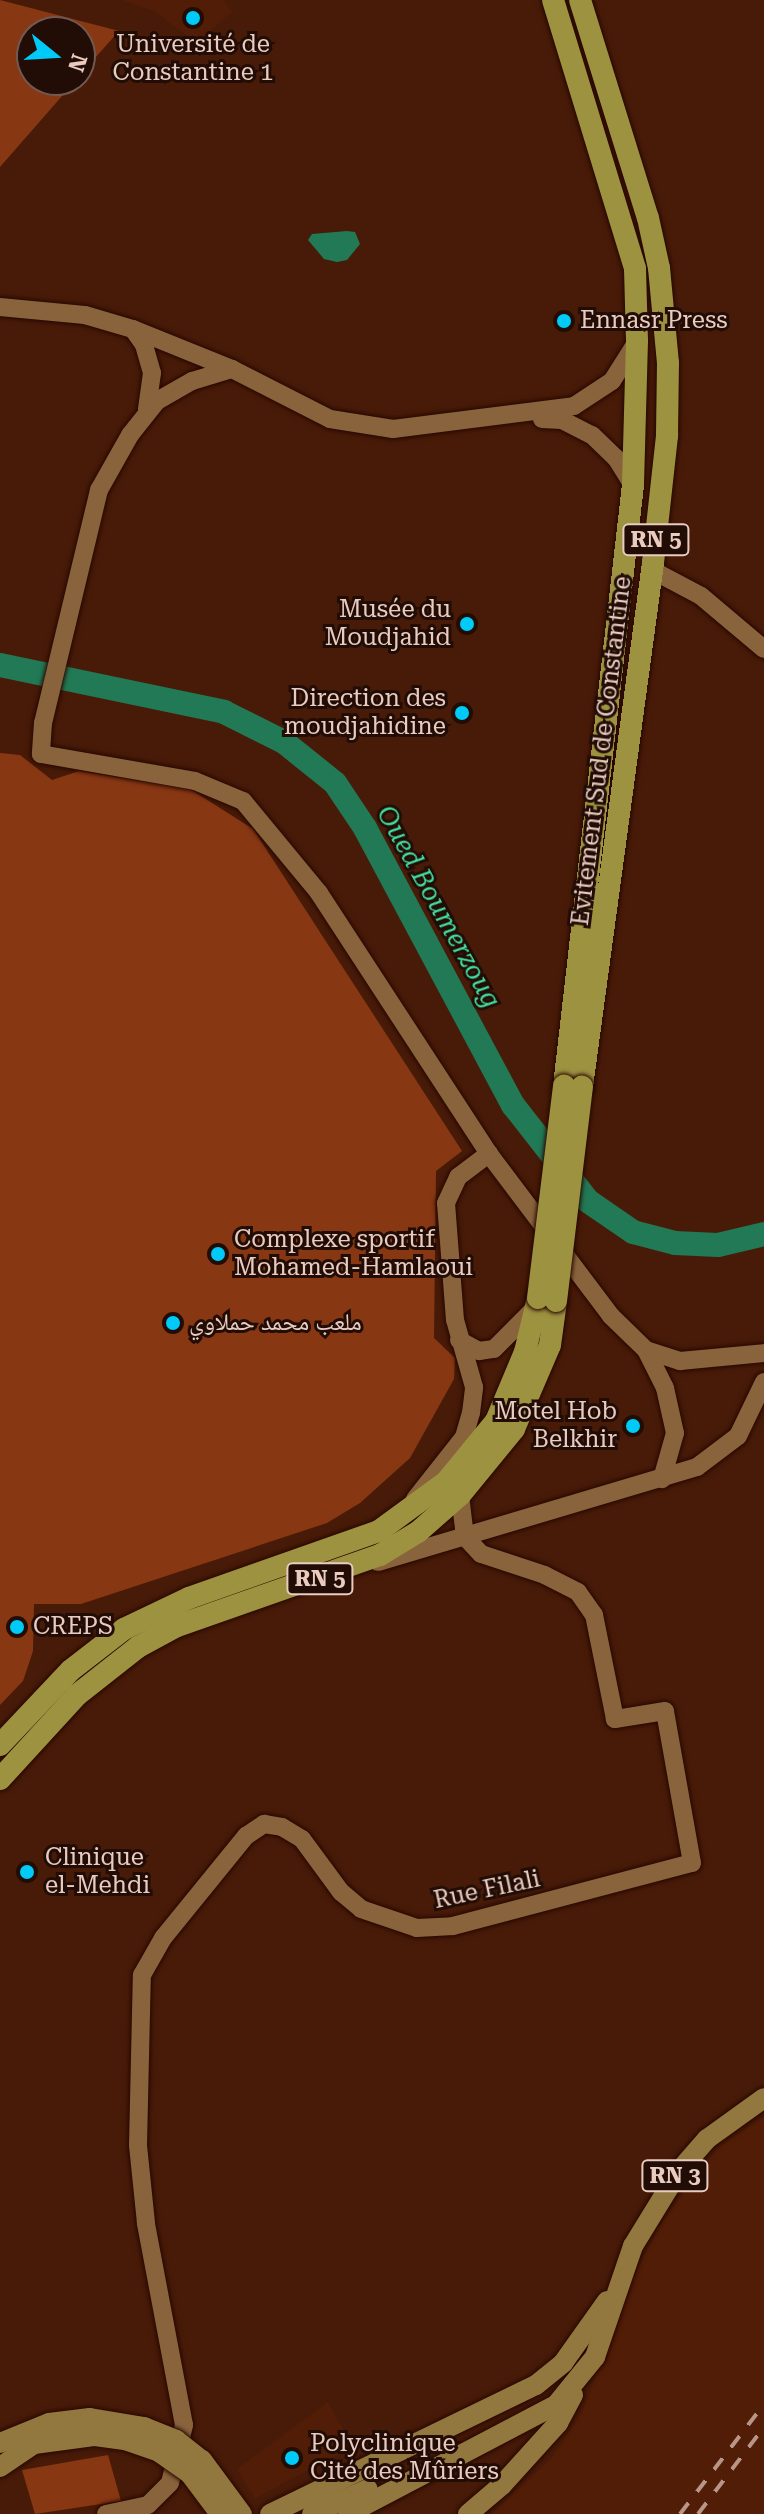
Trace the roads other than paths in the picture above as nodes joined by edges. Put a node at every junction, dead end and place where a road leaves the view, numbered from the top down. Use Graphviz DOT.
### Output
graph roads {
  1 [pos="553,0"];
  2 [pos="580,0"];
  3 [pos="588,0"];
  4 [pos="588,27"];
  5 [pos="0,307"];
  6 [pos="133,329"];
  7 [pos="637,341"];
  8 [pos="232,369"];
  9 [pos="147,410"];
  10 [pos="515,417"];
  11 [pos="633,485"];
  12 [pos="652,570"];
  13 [pos="764,649"];
  14 [pos="573,1087"];
  15 [pos="489,1154"];
  16 [pos="544,1301"];
  17 [pos="459,1340"];
  18 [pos="646,1350"];
  19 [pos="764,1353"];
  20 [pos="764,1382"];
  21 [pos="662,1479"];
  22 [pos="460,1495"];
  23 [pos="403,1516"];
  24 [pos="465,1537"];
  25 [pos="318,1580"];
  26 [pos="0,1745"];
  27 [pos="0,1779"];
  28 [pos="764,2098"];
  29 [pos="620,2281"];
  30 [pos="582,2377"];
  31 [pos="0,2443"];
  32 [pos="0,2467"];
  33 [pos="106,2514"];
  34 [pos="220,2514"];
  35 [pos="242,2514"];
  36 [pos="270,2514"];
  37 [pos="312,2514"];
  38 [pos="348,2514"];
  39 [pos="468,2514"];
  1 -- 7 [label="highway, Evitement Sud de Constantine / RN 5"];
  2 -- 4 [label="highway, Evitement Sud de Constantine / RN 5"];
  3 -- 4 [label="highway"];
  4 -- 12 [label="highway, Evitement Sud de Constantine / RN 5"];
  5 -- 6 [label="street"];
  6 -- 8 [label="street"];
  6 -- 9 [label="street"];
  7 -- 10 [label="street"];
  7 -- 11 [label="highway, Evitement Sud de Constantine / RN 5"];
  8 -- 9 [label="street"];
  8 -- 10 [label="street"];
  9 -- 15 [label="street"];
  10 -- 11 [label="street"];
  11 -- 14 [label="highway, Evitement Sud de Constantine / RN 5"];
  12 -- 13 [label="street"];
  12 -- 14 [label="highway, Evitement Sud de Constantine / RN 5"];
  14 -- 16 [label="highway, RN 5, bridge"];
  15 -- 17 [label="street"];
  15 -- 18 [label="street"];
  16 -- 17 [label="street"];
  16 -- 22 [label="highway, RN 5"];
  16 -- 23 [label="highway, RN 5"];
  17 -- 23 [label="street"];
  18 -- 19 [label="street"];
  18 -- 21 [label="street"];
  20 -- 21 [label="street"];
  21 -- 24 [label="street"];
  22 -- 24 [label="street"];
  22 -- 25 [label="highway, RN 5"];
  23 -- 26 [label="highway, RN 5"];
  24 -- 25 [label="street"];
  24 -- 33 [label="street, Rue Filali"];
  25 -- 27 [label="highway, RN 5"];
  28 -- 29 [label="main road, RN 3"];
  29 -- 30 [label="main road"];
  29 -- 36 [label="main road, RN 3"];
  29 -- 37 [label="main road, RN 3"];
  30 -- 38 [label="main road"];
  30 -- 39 [label="main road"];
  31 -- 35 [label="main road, bridge"];
  32 -- 34 [label="main road, bridge"];
}
